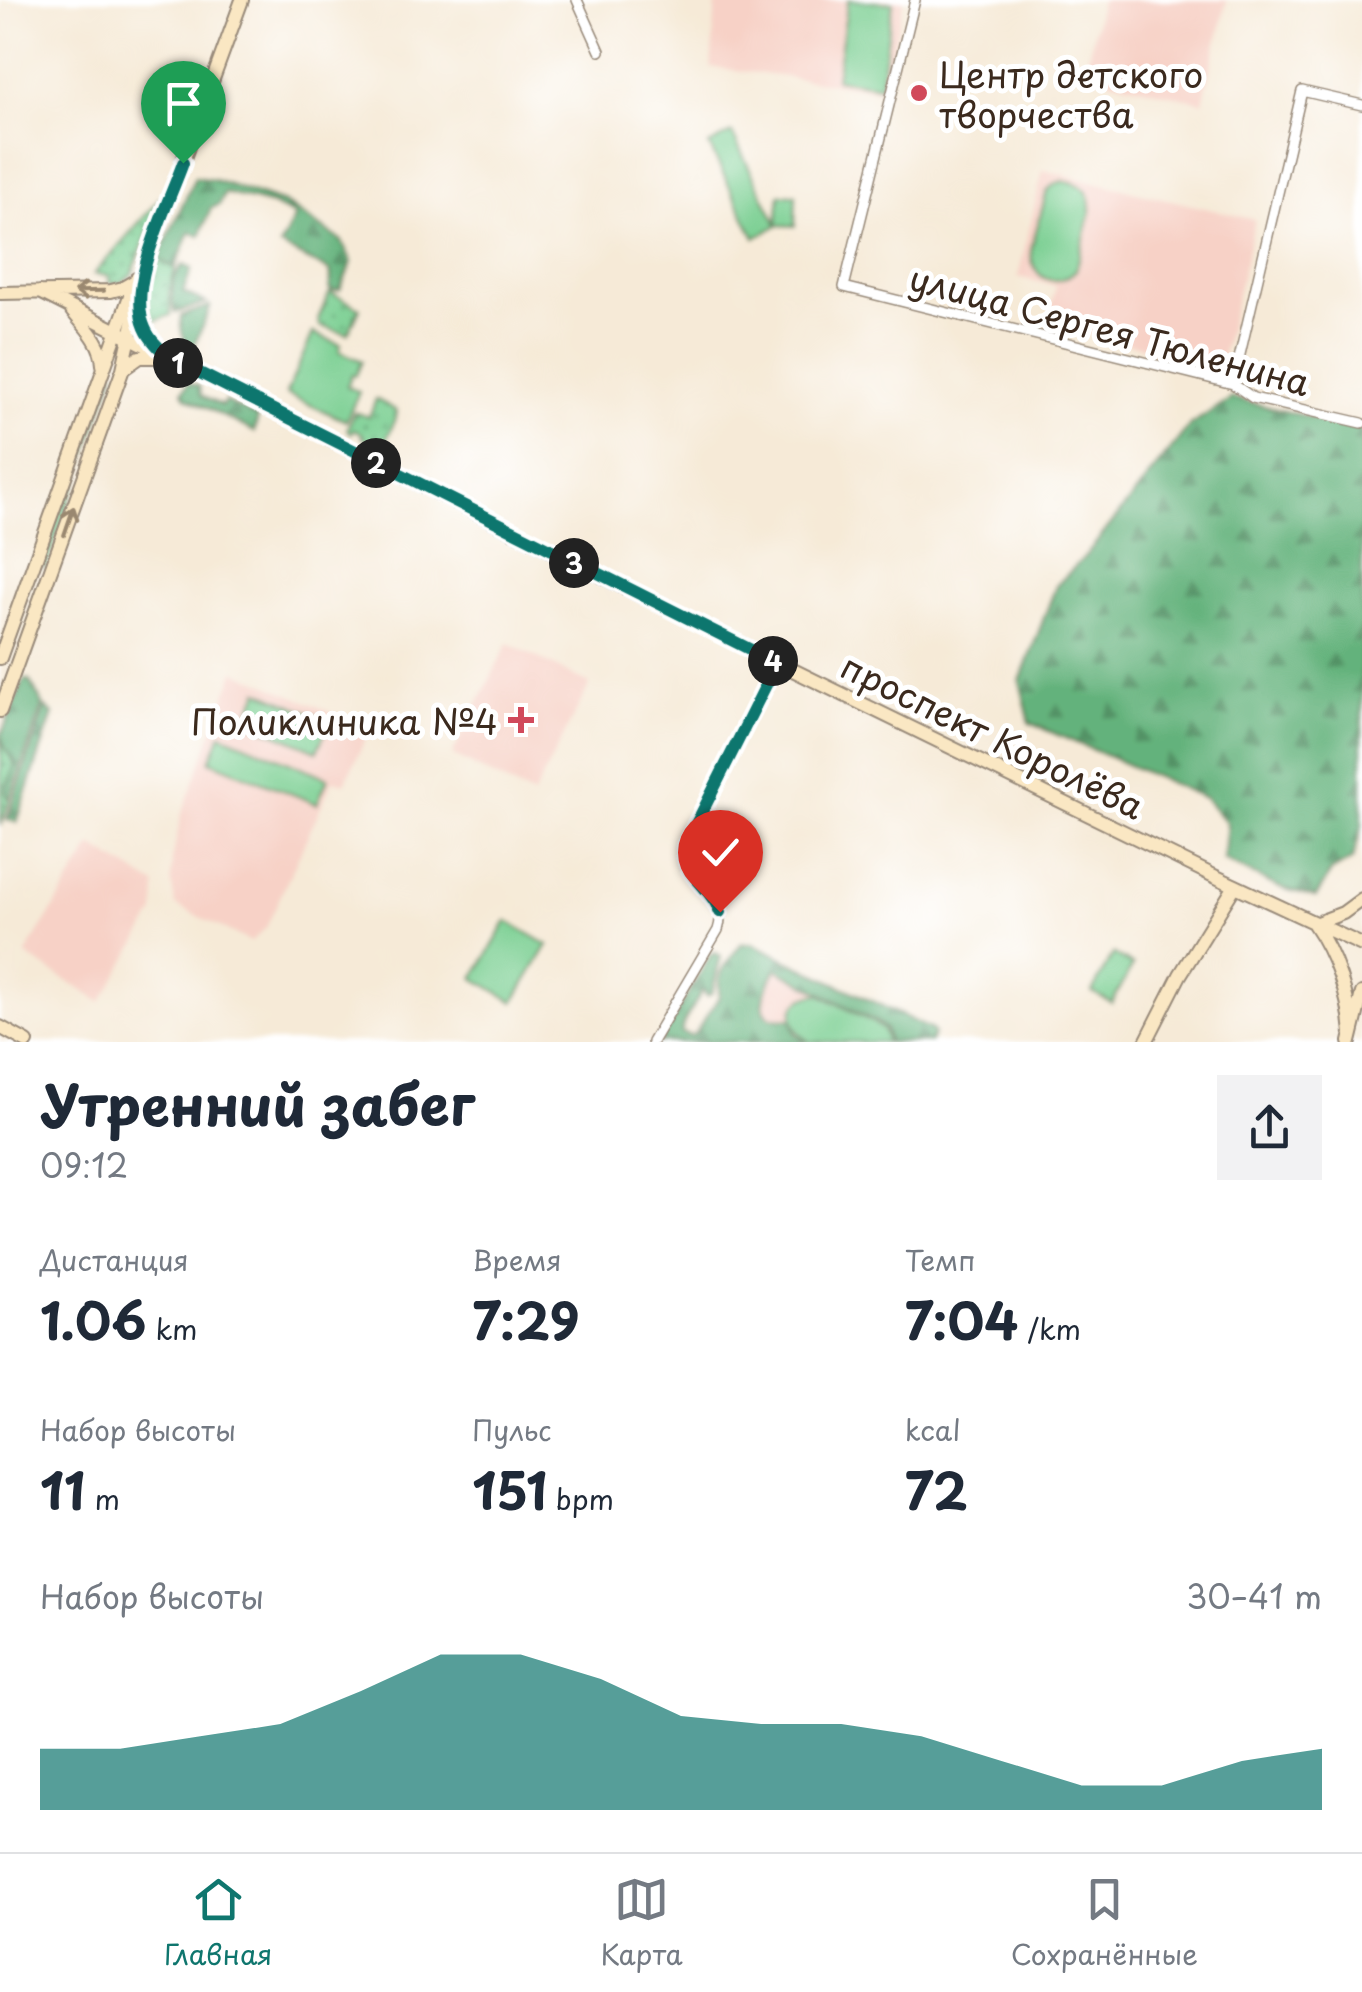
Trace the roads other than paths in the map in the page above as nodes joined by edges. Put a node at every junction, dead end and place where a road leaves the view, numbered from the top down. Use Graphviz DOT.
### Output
graph roads {
  1 [pos="242,0"];
  2 [pos="577,0"];
  3 [pos="914,0"];
  4 [pos="600,51"];
  5 [pos="1362,104"];
  6 [pos="147,259"];
  7 [pos="135,281"];
  8 [pos="40,292"];
  9 [pos="0,293"];
  10 [pos="140,296"];
  11 [pos="67,305"];
  12 [pos="124,335"];
  13 [pos="170,358"];
  14 [pos="122,369"];
  15 [pos="103,372"];
  16 [pos="1233,384"];
  17 [pos="1362,423"];
  18 [pos="33,566"];
  19 [pos="50,572"];
  20 [pos="4,636"];
  21 [pos="24,644"];
  22 [pos="0,658"];
  23 [pos="777,663"];
  24 [pos="0,711"];
  25 [pos="1235,886"];
  26 [pos="1362,899"];
  27 [pos="1314,924"];
  28 [pos="1362,945"];
  29 [pos="1362,994"];
  30 [pos="0,1027"];
  31 [pos="1351,1037"];
  32 [pos="27,1042"];
  33 [pos="652,1042"];
  34 [pos="1146,1042"];
  1 -- 6 [label="main road"];
  2 -- 4 [label="street"];
  3 -- 16 [label="street, улица Сергея Тюленина"];
  5 -- 16 [label="street"];
  6 -- 7 [label="main road"];
  6 -- 10 [label="main road"];
  7 -- 8 [label="main road, one-way"];
  7 -- 12 [label="main road"];
  8 -- 9 [label="main road"];
  8 -- 11 [label="main road, проспект Королёва"];
  10 -- 12 [label="main road"];
  10 -- 13 [label="main road"];
  11 -- 12 [label="main road, проспект Королёва"];
  11 -- 15 [label="main road"];
  12 -- 13 [label="main road, проспект Королёва"];
  12 -- 14 [label="main road"];
  12 -- 15 [label="main road"];
  13 -- 14 [label="main road"];
  13 -- 23 [label="main road, проспект Королёва"];
  19 -- 14 [label="main road, one-way"];
  15 -- 18 [label="main road"];
  16 -- 17 [label="street, улица Сергея Тюленина"];
  18 -- 19 [label="main road"];
  18 -- 20 [label="main road"];
  19 -- 21 [label="main road"];
  20 -- 21 [label="main road"];
  20 -- 22 [label="main road"];
  21 -- 24 [label="main road"];
  23 -- 25 [label="main road, проспект Королёва"];
  23 -- 33 [label="street"];
  25 -- 27 [label="main road, проспект Королёва"];
  25 -- 34 [label="main road"];
  26 -- 27 [label="main road"];
  27 -- 28 [label="main road, проспект Королёва"];
  27 -- 31 [label="main road"];
  29 -- 31 [label="main road"];
  30 -- 32 [label="main road"];
}
